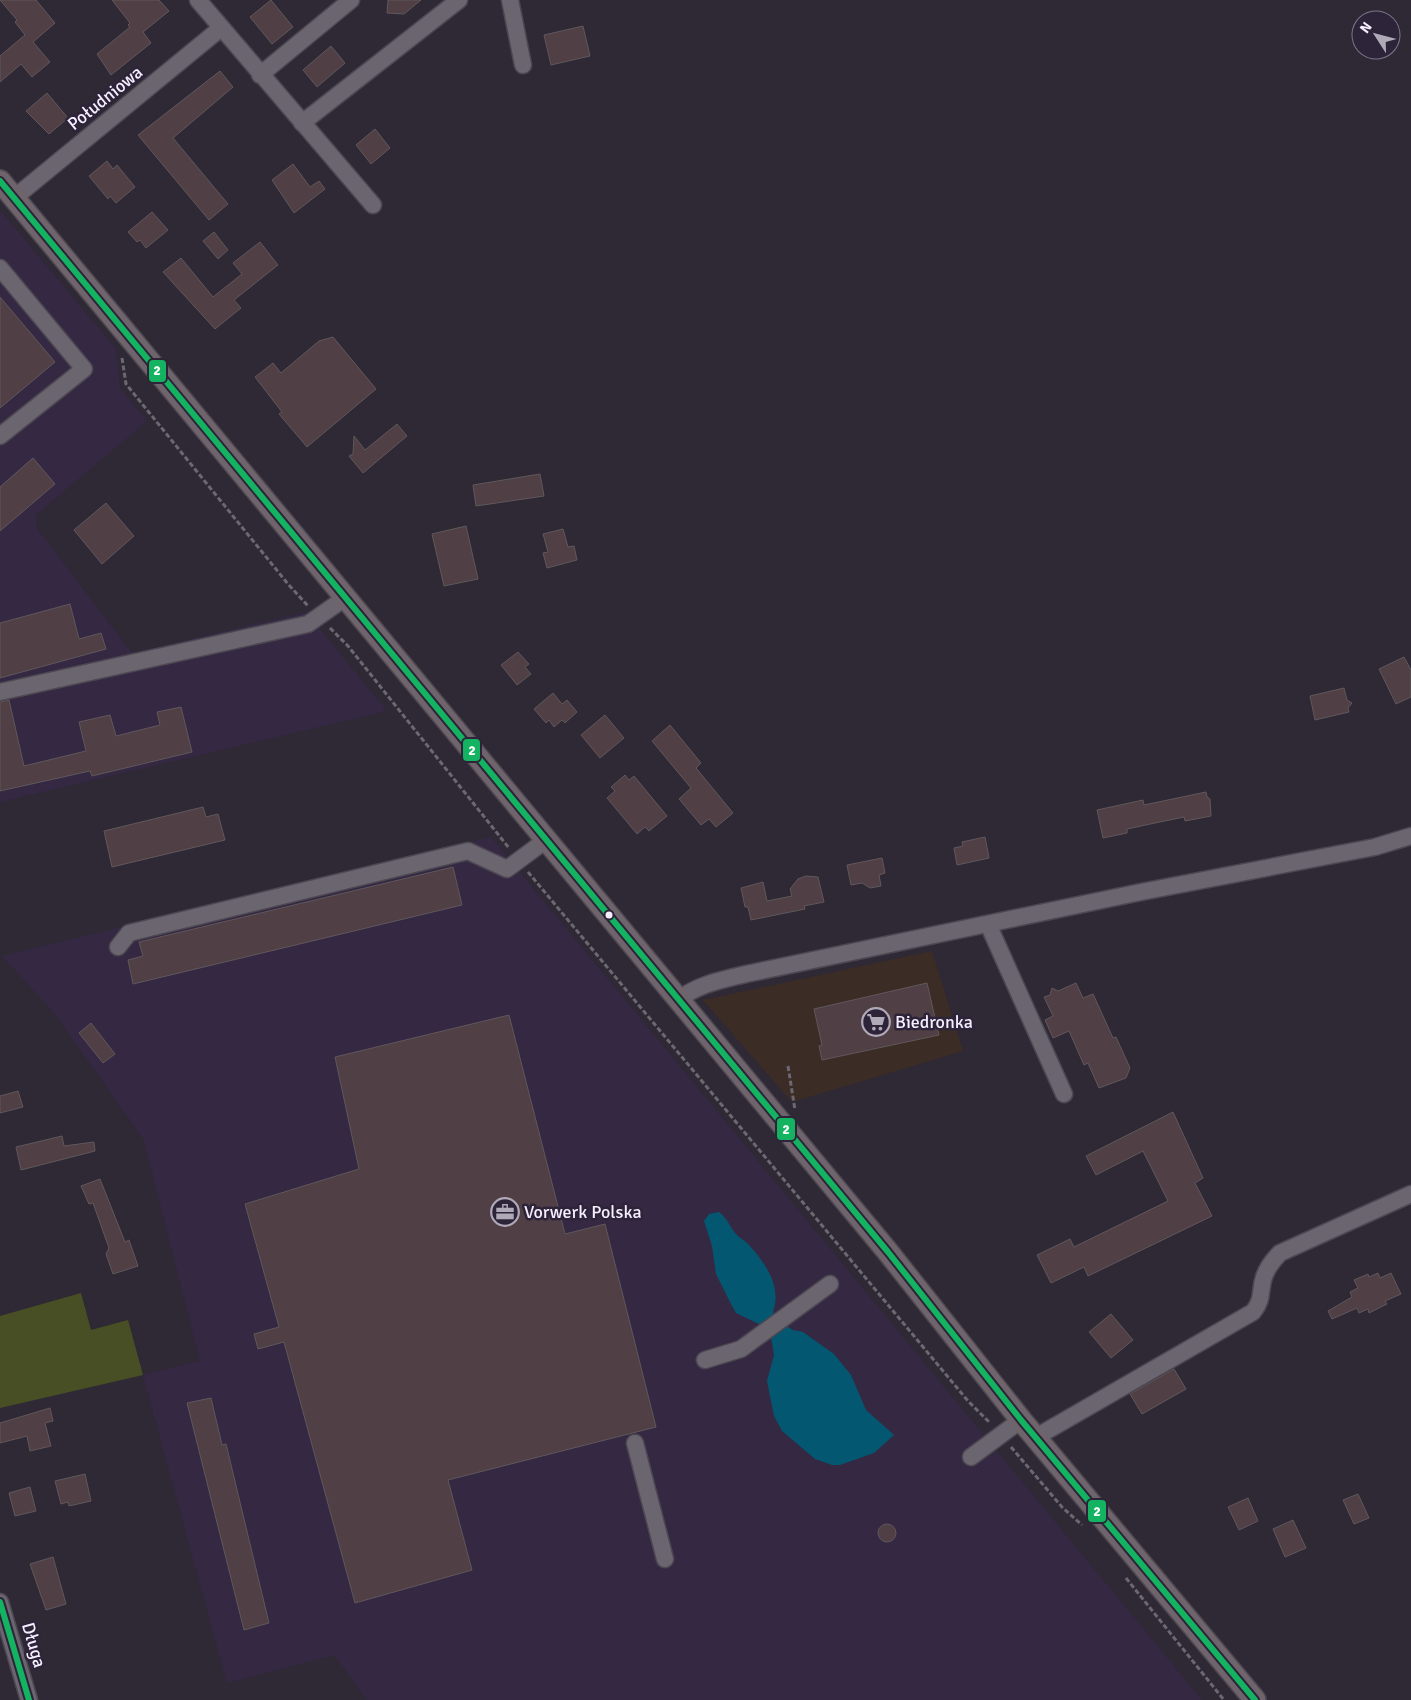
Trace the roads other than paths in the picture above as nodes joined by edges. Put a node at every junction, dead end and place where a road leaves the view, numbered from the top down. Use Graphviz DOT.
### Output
graph roads {
  1 [pos="198,0"];
  2 [pos="352,0"];
  3 [pos="459,0"];
  4 [pos="510,0"];
  5 [pos="221,28"];
  6 [pos="523,65"];
  7 [pos="260,75"];
  8 [pos="302,123"];
  9 [pos="0,181"];
  10 [pos="14,198"];
  11 [pos="372,205"];
  12 [pos="0,268"];
  13 [pos="0,436"];
  14 [pos="345,598"];
  15 [pos="0,692"];
  16 [pos="1411,836"];
  17 [pos="546,840"];
  18 [pos="988,924"];
  19 [pos="118,947"];
  20 [pos="678,1000"];
  21 [pos="1064,1094"];
  22 [pos="1411,1194"];
  23 [pos="830,1284"];
  24 [pos="705,1360"];
  25 [pos="1021,1420"];
  26 [pos="1036,1437"];
  27 [pos="635,1443"];
  28 [pos="971,1456"];
  29 [pos="665,1559"];
  30 [pos="0,1602"];
  31 [pos="29,1700"];
  32 [pos="1255,1700"];
  1 -- 5 [label="street"];
  2 -- 7 [label="street"];
  3 -- 8 [label="street"];
  4 -- 6 [label="street"];
  5 -- 7 [label="street"];
  5 -- 10 [label="street, Południowa"];
  7 -- 8 [label="street"];
  8 -- 11 [label="street"];
  9 -- 10 [label="main road"];
  10 -- 14 [label="main road"];
  12 -- 13 [label="street"];
  14 -- 15 [label="street"];
  14 -- 17 [label="main road"];
  16 -- 18 [label="street"];
  17 -- 19 [label="street"];
  17 -- 20 [label="main road"];
  18 -- 20 [label="street"];
  18 -- 21 [label="street"];
  20 -- 25 [label="main road"];
  22 -- 26 [label="street"];
  23 -- 24 [label="street"];
  25 -- 26 [label="main road"];
  25 -- 28 [label="street"];
  26 -- 32 [label="main road"];
  27 -- 29 [label="street"];
  30 -- 31 [label="street, Długa"];
}
